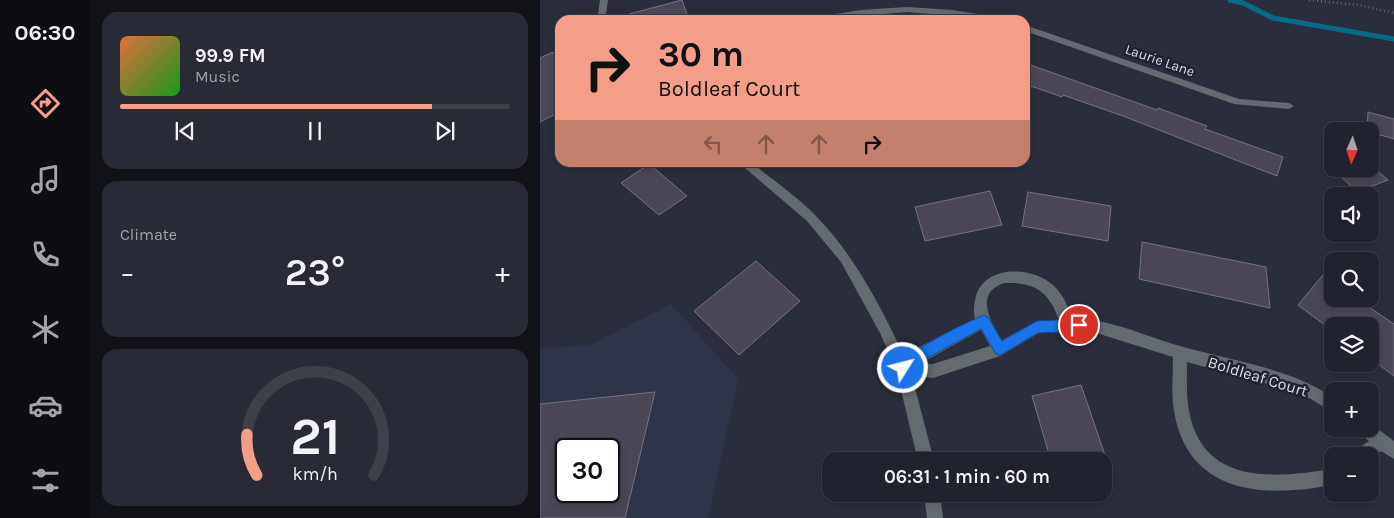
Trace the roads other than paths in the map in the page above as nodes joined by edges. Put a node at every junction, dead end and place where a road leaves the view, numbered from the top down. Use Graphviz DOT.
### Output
graph roads {
  1 [pos="604,0"];
  2 [pos="871,0"];
  3 [pos="873,11"];
  4 [pos="602,15"];
  5 [pos="847,15"];
  6 [pos="970,15"];
  7 [pos="1030,30"];
  8 [pos="1289,106"];
  9 [pos="749,167"];
  10 [pos="984,321"];
  11 [pos="1068,325"];
  12 [pos="1000,349"];
  13 [pos="1180,353"];
  14 [pos="903,368"];
  15 [pos="1324,400"];
  16 [pos="1376,437"];
  17 [pos="1388,446"];
  18 [pos="924,452"];
  19 [pos="1324,478"];
  20 [pos="933,502"];
  21 [pos="935,518"];
  1 -- 4 [label="street"];
  2 -- 3 [label="street"];
  3 -- 5 [label="street"];
  3 -- 6 [label="street"];
  7 -- 8 [label="street, Laurie Lane"];
  9 -- 14 [label="street"];
  10 -- 11 [label="street"];
  10 -- 12 [label="street"];
  10 -- 14 [label="street"];
  11 -- 12 [label="street, Boldleaf Court"];
  11 -- 13 [label="street, Boldleaf Court"];
  12 -- 14 [label="street, Boldleaf Court"];
  13 -- 15 [label="street, Boldleaf Court"];
  13 -- 19 [label="street"];
  14 -- 18 [label="street"];
  16 -- 17 [label="street"];
  20 -- 21 [label="street"];
}
